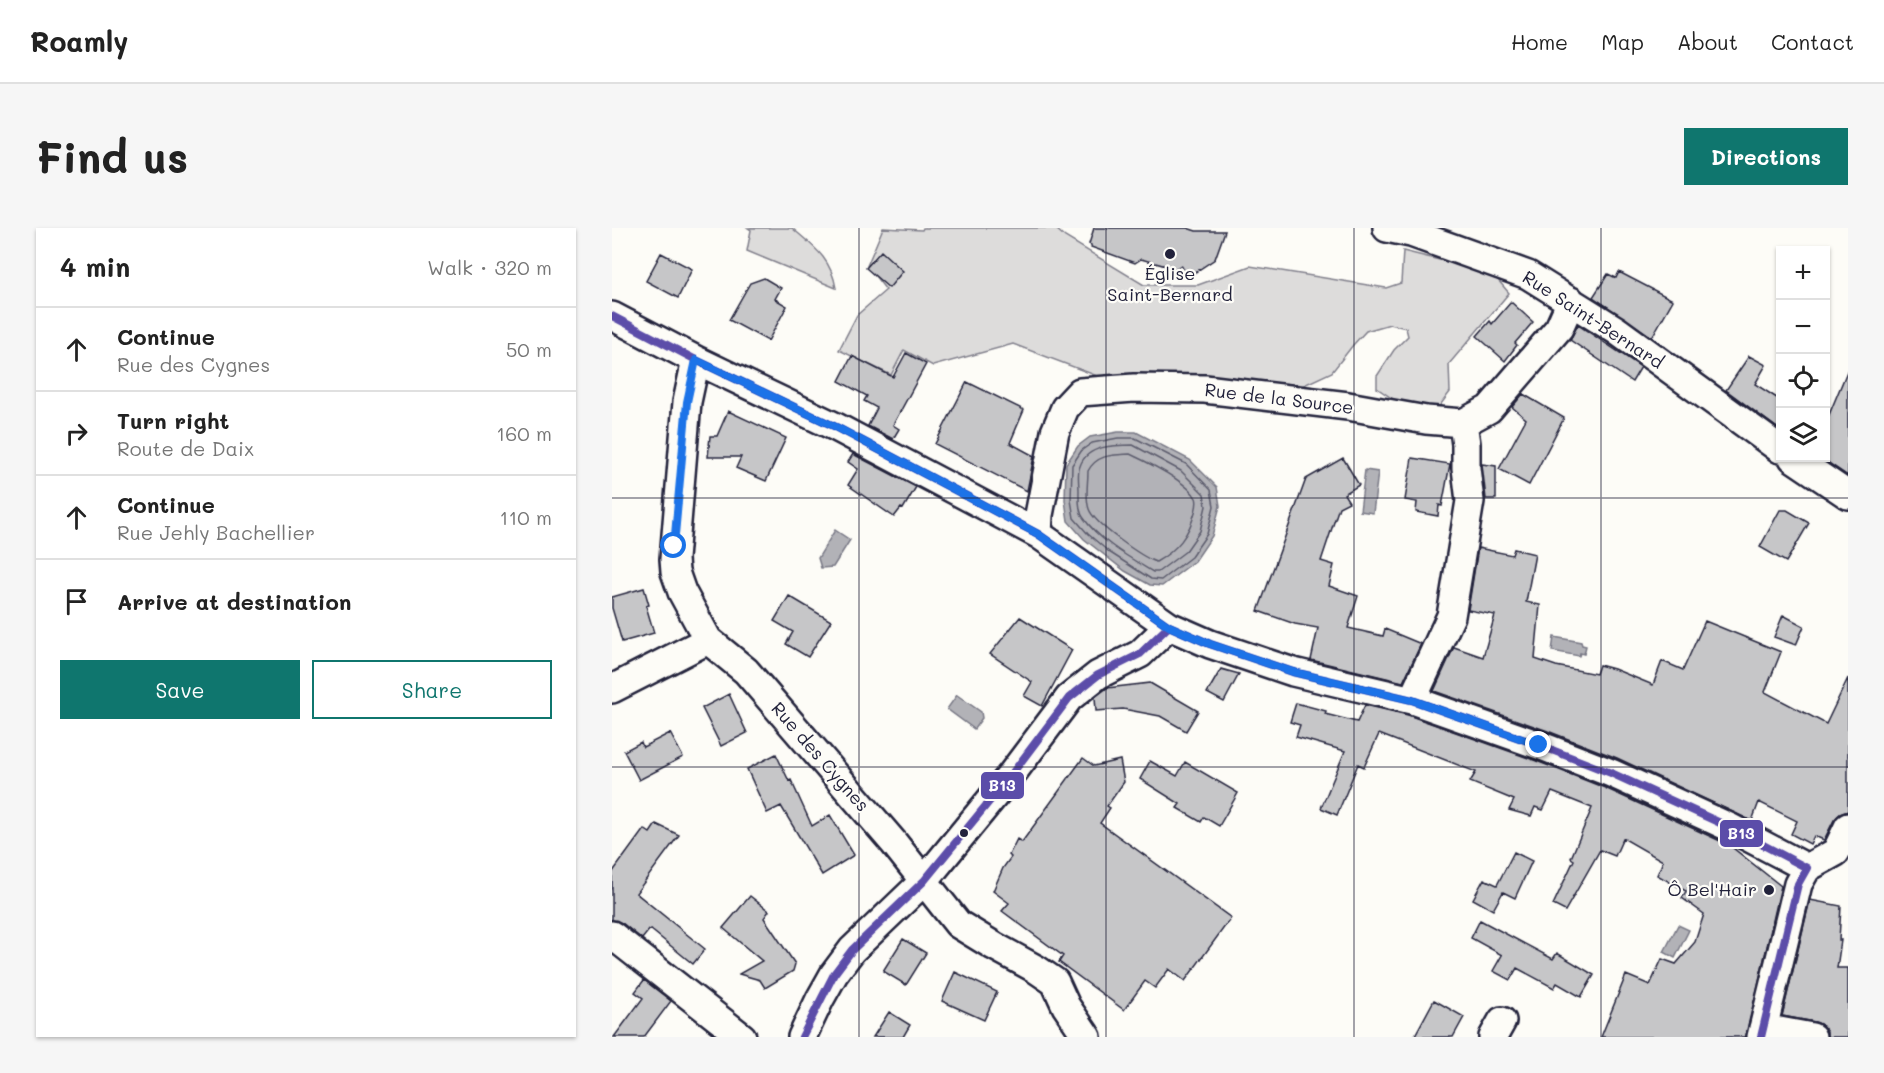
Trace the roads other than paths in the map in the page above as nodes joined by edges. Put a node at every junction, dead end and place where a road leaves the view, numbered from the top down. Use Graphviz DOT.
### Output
graph roads {
  1 [pos="1387,228"];
  2 [pos="1570,301"];
  3 [pos="612,316"];
  4 [pos="696,360"];
  5 [pos="1463,423"];
  6 [pos="1776,446"];
  7 [pos="1799,462"];
  8 [pos="1848,495"];
  9 [pos="1038,534"];
  10 [pos="1169,626"];
  11 [pos="708,640"];
  12 [pos="612,689"];
  13 [pos="1412,700"];
  14 [pos="1848,827"];
  15 [pos="1842,857"];
  16 [pos="1807,868"];
  17 [pos="924,882"];
  18 [pos="612,935"];
  19 [pos="1762,1032"];
  20 [pos="742,1037"];
  21 [pos="802,1037"];
  22 [pos="1087,1037"];
  23 [pos="1812,1037"];
  1 -- 2 [label="street, Rue Saint-Bernard"];
  2 -- 5 [label="street"];
  2 -- 6 [label="street, Rue Saint-Bernard"];
  3 -- 4 [label="street"];
  4 -- 9 [label="street"];
  4 -- 11 [label="street, Rue des Cygnes"];
  5 -- 9 [label="street, Rue de la Source"];
  5 -- 13 [label="street"];
  7 -- 8 [label="street"];
  9 -- 10 [label="street"];
  10 -- 13 [label="street"];
  10 -- 17 [label="street"];
  11 -- 12 [label="street"];
  11 -- 17 [label="street, Rue des Cygnes"];
  13 -- 16 [label="street"];
  14 -- 15 [label="street"];
  15 -- 16 [label="street"];
  16 -- 19 [label="street"];
  17 -- 21 [label="street"];
  17 -- 22 [label="street, Rue des Cygnes"];
  18 -- 20 [label="street"];
  19 -- 23 [label="street"];
}
